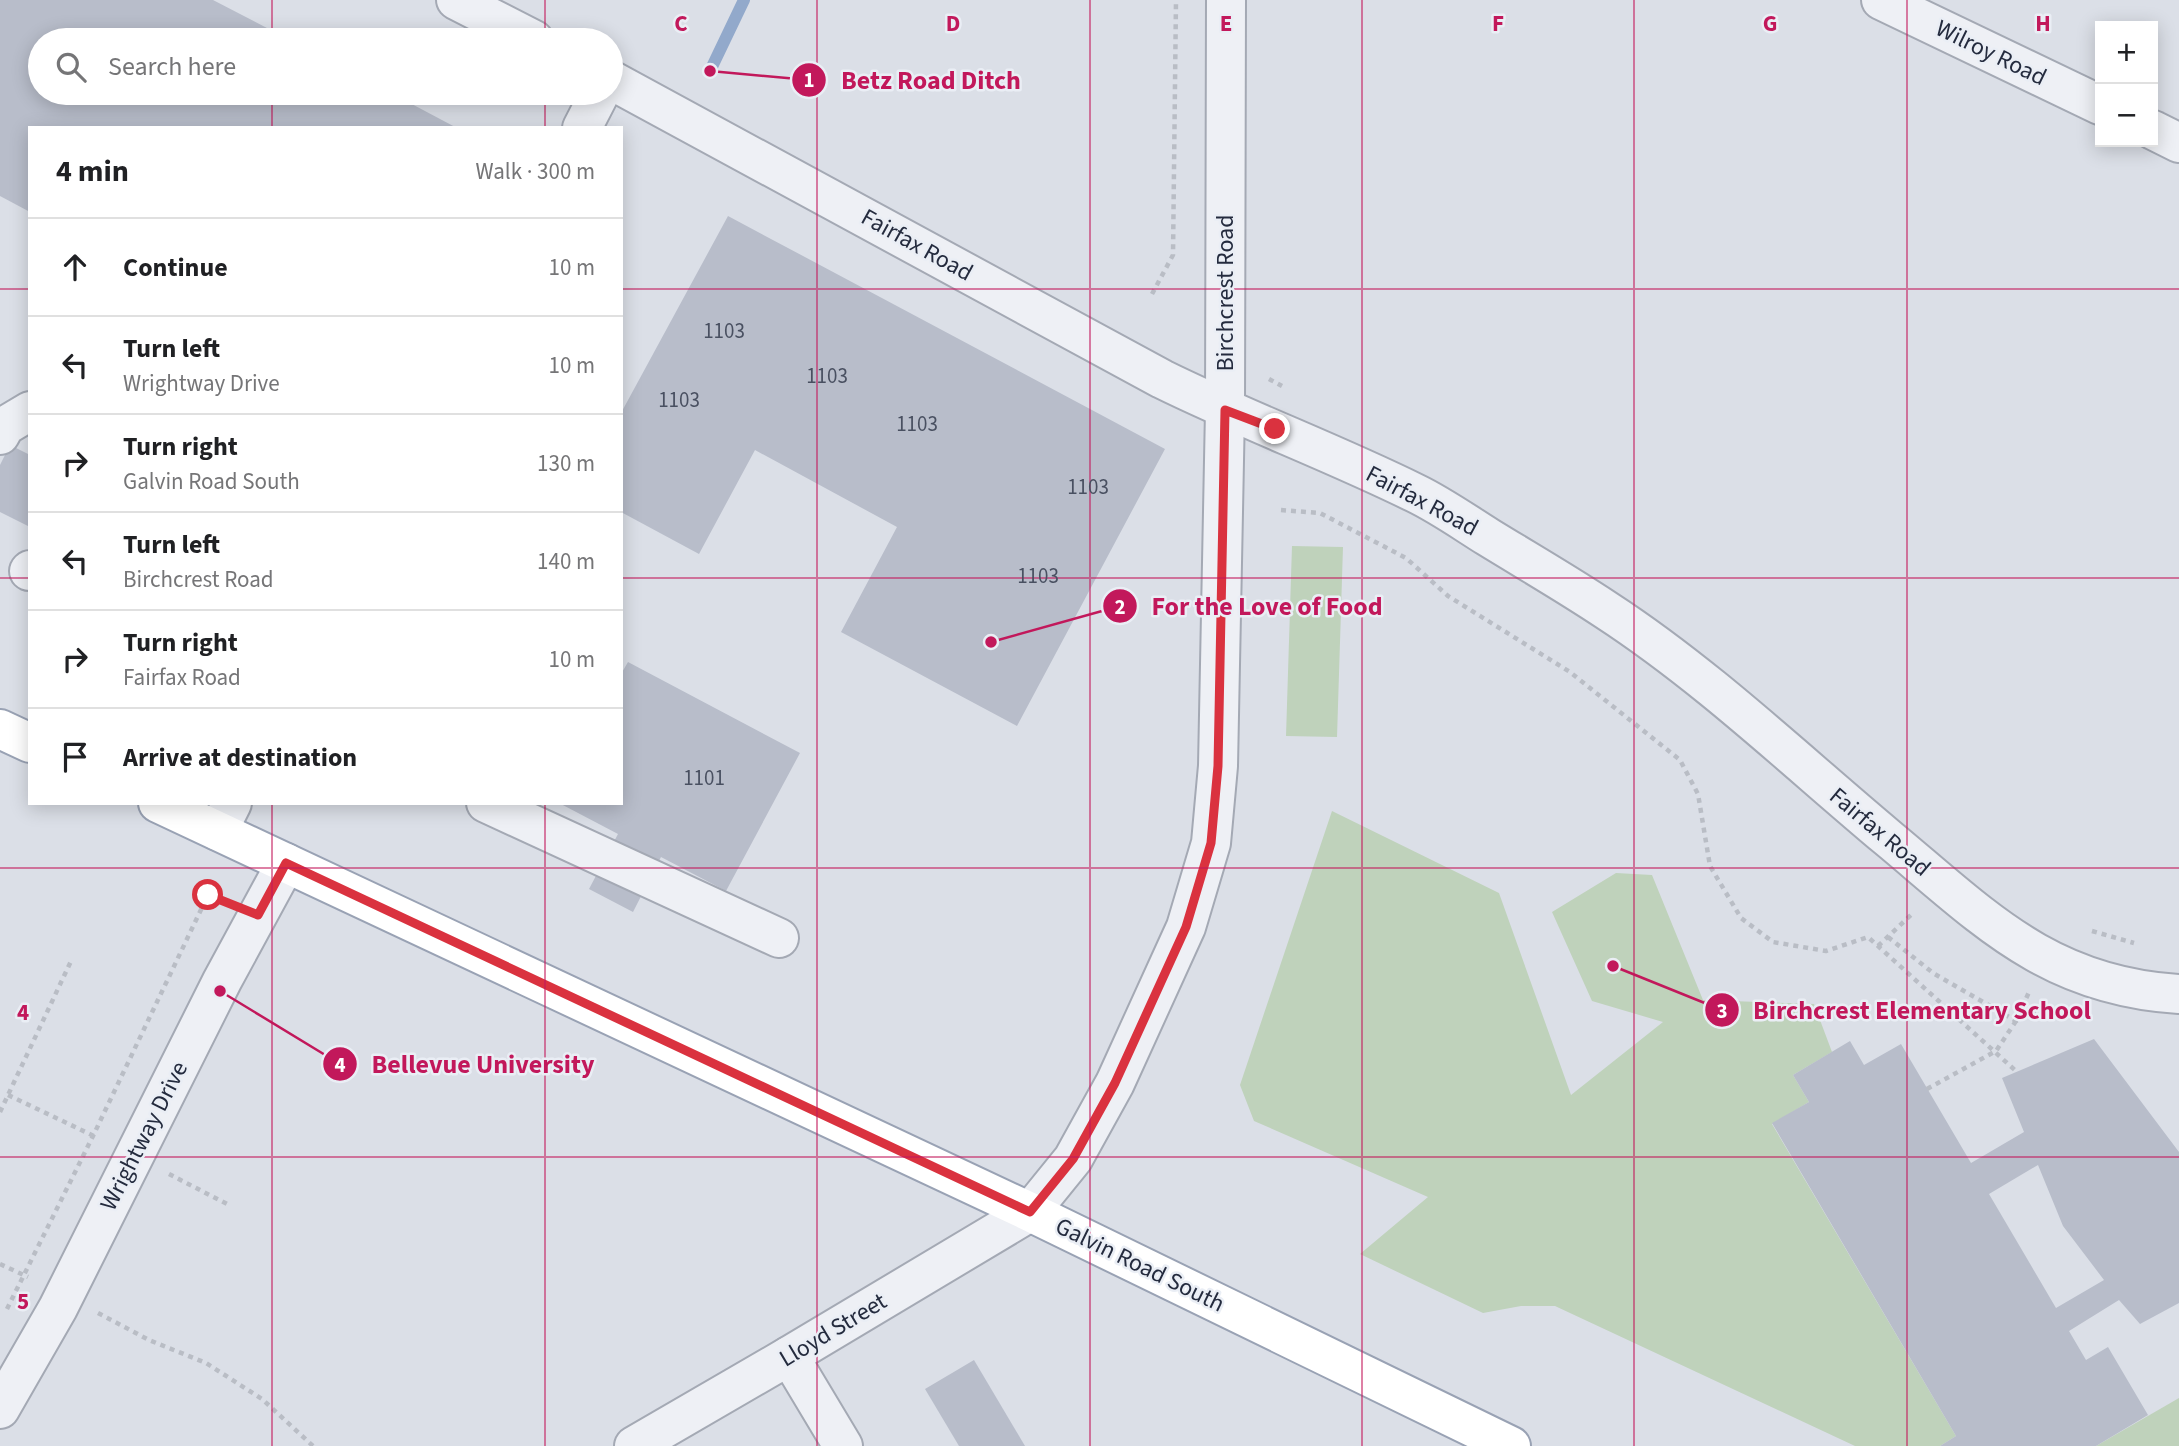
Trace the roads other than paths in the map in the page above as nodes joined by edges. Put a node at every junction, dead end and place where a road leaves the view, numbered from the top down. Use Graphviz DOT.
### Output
graph roads {
  1 [pos="456,0"];
  2 [pos="1226,0"];
  3 [pos="1881,0"];
  4 [pos="511,28"];
  5 [pos="623,87"];
  6 [pos="2095,103"];
  7 [pos="594,105"];
  8 [pos="583,126"];
  9 [pos="2158,132"];
  10 [pos="2179,143"];
  11 [pos="1225,410"];
  12 [pos="28,412"];
  13 [pos="0,435"];
  14 [pos="0,729"];
  15 [pos="28,742"];
  16 [pos="168,805"];
  17 [pos="490,805"];
  18 [pos="225,817"];
  19 [pos="286,863"];
  20 [pos="779,938"];
  21 [pos="2179,994"];
  22 [pos="1030,1212"];
  23 [pos="789,1356"];
  24 [pos="0,1409"];
  25 [pos="634,1446"];
  26 [pos="843,1446"];
  27 [pos="1511,1446"];
  1 -- 4 [label="street"];
  2 -- 11 [label="street, Birchcrest Road"];
  3 -- 6 [label="street, Wilroy Road"];
  5 -- 11 [label="street, Fairfax Road"];
  7 -- 8 [label="street"];
  9 -- 10 [label="street"];
  11 -- 21 [label="street, Fairfax Road"];
  11 -- 22 [label="street, Birchcrest Road"];
  12 -- 13 [label="street"];
  14 -- 15 [label="main road"];
  16 -- 18 [label="main road, Galvin Road South"];
  17 -- 20 [label="street"];
  18 -- 19 [label="main road, Galvin Road South"];
  19 -- 22 [label="main road, Galvin Road South"];
  19 -- 24 [label="street, Wrightway Drive"];
  22 -- 23 [label="street, Lloyd Street"];
  22 -- 27 [label="main road, Galvin Road South"];
  23 -- 25 [label="street, Lloyd Street"];
  23 -- 26 [label="street"];
}
